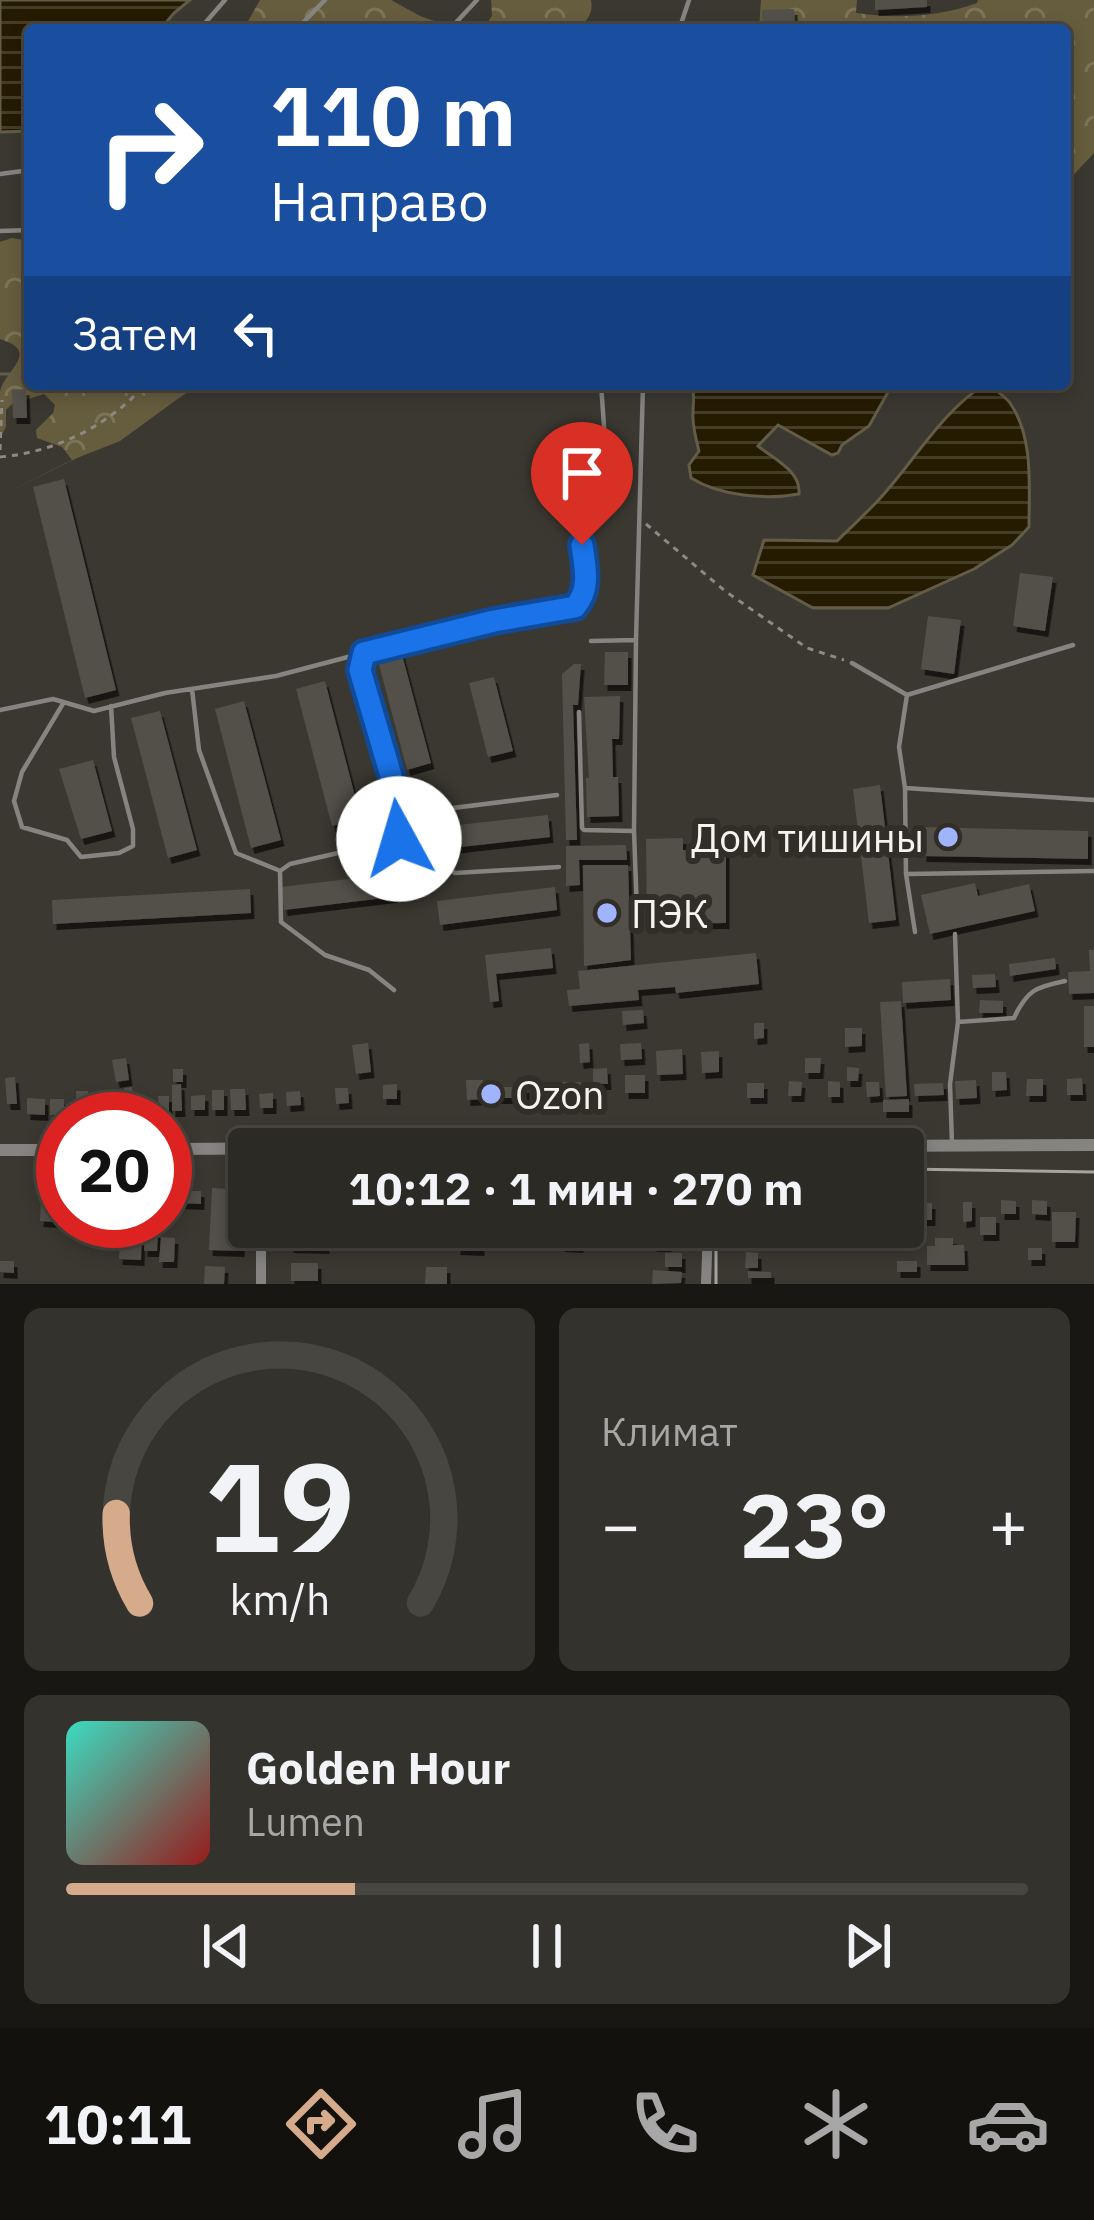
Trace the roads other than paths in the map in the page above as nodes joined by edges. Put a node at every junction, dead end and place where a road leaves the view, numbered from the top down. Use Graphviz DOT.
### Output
graph roads {
  1 [pos="225,0"];
  2 [pos="325,0"];
  3 [pos="477,0"];
  4 [pos="204,24"];
  5 [pos="302,24"];
  6 [pos="455,24"];
  7 [pos="601,390"];
  8 [pos="644,390"];
  9 [pos="636,640"];
  10 [pos="590,641"];
  11 [pos="1072,645"];
  12 [pos="364,653"];
  13 [pos="852,663"];
  14 [pos="192,689"];
  15 [pos="907,695"];
  16 [pos="64,702"];
  17 [pos="111,706"];
  18 [pos="0,710"];
  19 [pos="579,712"];
  20 [pos="905,788"];
  21 [pos="557,795"];
  22 [pos="1094,800"];
  23 [pos="404,820"];
  24 [pos="634,831"];
  25 [pos="418,833"];
  26 [pos="559,867"];
  27 [pos="280,871"];
  28 [pos="1094,871"];
  29 [pos="906,874"];
  30 [pos="637,913"];
  31 [pos="915,932"];
  32 [pos="955,934"];
  33 [pos="1065,981"];
  34 [pos="394,991"];
  35 [pos="958,1022"];
  36 [pos="1094,1145"];
  37 [pos="924,1146"];
  38 [pos="952,1146"];
  39 [pos="192,1149"];
  40 [pos="228,1149"];
  41 [pos="0,1150"];
  42 [pos="36,1150"];
  43 [pos="260,1248"];
  44 [pos="708,1248"];
  45 [pos="261,1284"];
  46 [pos="706,1284"];
  1 -- 4 [label="lane"];
  2 -- 5 [label="lane"];
  3 -- 6 [label="lane"];
  7 -- 12 [label="lane"];
  8 -- 9 [label="lane"];
  9 -- 10 [label="lane"];
  9 -- 24 [label="lane"];
  11 -- 15 [label="lane"];
  12 -- 14 [label="lane"];
  12 -- 23 [label="lane"];
  13 -- 15 [label="lane"];
  14 -- 17 [label="lane"];
  14 -- 27 [label="lane"];
  15 -- 20 [label="lane"];
  16 -- 17 [label="lane"];
  16 -- 17 [label="lane"];
  16 -- 18 [label="lane"];
  19 -- 24 [label="lane"];
  20 -- 22 [label="lane"];
  20 -- 29 [label="lane"];
  21 -- 25 [label="lane"];
  23 -- 25 [label="lane"];
  23 -- 27 [label="lane"];
  24 -- 30 [label="lane"];
  25 -- 26 [label="lane"];
  27 -- 34 [label="lane"];
  28 -- 29 [label="lane"];
  29 -- 31 [label="lane"];
  32 -- 35 [label="lane"];
  33 -- 35 [label="lane"];
  35 -- 38 [label="lane"];
  36 -- 38 [label="street"];
  37 -- 38 [label="street"];
  39 -- 40 [label="street"];
  41 -- 42 [label="street"];
  43 -- 45 [label="street"];
  44 -- 46 [label="street"];
}
